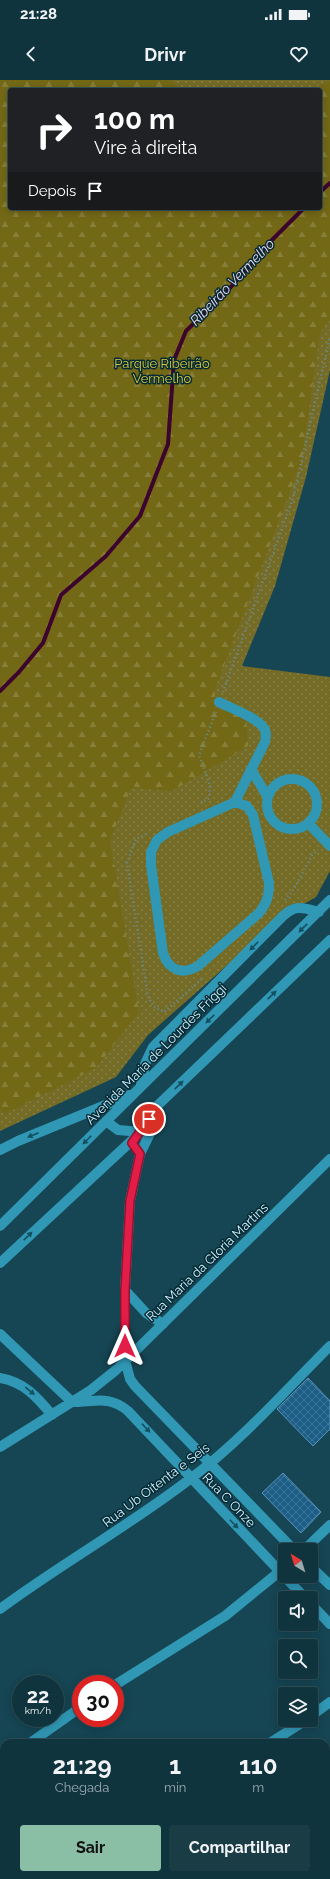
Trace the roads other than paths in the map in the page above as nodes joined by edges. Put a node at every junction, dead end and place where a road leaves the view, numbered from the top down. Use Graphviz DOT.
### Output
graph roads {
  1 [pos="219,702"];
  2 [pos="251,769"];
  3 [pos="267,796"];
  4 [pos="235,802"];
  5 [pos="267,810"];
  6 [pos="253,815"];
  7 [pos="308,823"];
  8 [pos="329,845"];
  9 [pos="330,900"];
  10 [pos="319,912"];
  11 [pos="330,940"];
  12 [pos="141,1085"];
  13 [pos="133,1093"];
  14 [pos="157,1106"];
  15 [pos="106,1121"];
  16 [pos="140,1132"];
  17 [pos="0,1150"];
  18 [pos="140,1154"];
  19 [pos="330,1159"];
  20 [pos="0,1226"];
  21 [pos="0,1263"];
  22 [pos="125,1290"];
  23 [pos="163,1324"];
  24 [pos="0,1334"];
  25 [pos="330,1346"];
  26 [pos="125,1360"];
  27 [pos="0,1378"];
  28 [pos="72,1402"];
  29 [pos="52,1415"];
  30 [pos="0,1446"];
  31 [pos="210,1463"];
  32 [pos="191,1479"];
  33 [pos="330,1525"];
  34 [pos="287,1543"];
  35 [pos="311,1543"];
  36 [pos="278,1565"];
  37 [pos="278,1574"];
  38 [pos="318,1574"];
  39 [pos="293,1583"];
  40 [pos="330,1585"];
  41 [pos="300,1591"];
  42 [pos="0,1609"];
  43 [pos="318,1611"];
  44 [pos="330,1624"];
  45 [pos="124,1678"];
  46 [pos="330,1702"];
  47 [pos="318,1711"];
  48 [pos="72,1713"];
  49 [pos="295,1727"];
  50 [pos="36,1739"];
  51 [pos="276,1739"];
  1 -- 2 [label="street"];
  2 -- 3 [label="street"];
  2 -- 4 [label="street"];
  3 -- 5 [label="street"];
  3 -- 7 [label="street"];
  4 -- 6 [label="street"];
  4 -- 6 [label="street"];
  5 -- 6 [label="street"];
  5 -- 7 [label="street"];
  7 -- 8 [label="street"];
  9 -- 10 [label="street, Avenida Maria de Lourdes Friggi"];
  10 -- 12 [label="street, Avenida Maria de Lourdes Friggi, one-way"];
  10 -- 12 [label="street, one-way"];
  14 -- 11 [label="street, one-way"];
  12 -- 13 [label="street, Avenida Maria de Lourdes Friggi"];
  13 -- 15 [label="street, Avenida Maria de Lourdes Friggi"];
  13 -- 17 [label="street, one-way"];
  14 -- 16 [label="street"];
  14 -- 18 [label="street"];
  15 -- 16 [label="street"];
  15 -- 20 [label="street, Avenida Maria de Lourdes Friggi, one-way"];
  16 -- 18 [label="street"];
  21 -- 16 [label="street, one-way"];
  18 -- 22 [label="street, Rua C Onze"];
  19 -- 23 [label="street, Rua Maria da Gloria Martins"];
  22 -- 23 [label="street"];
  22 -- 26 [label="street, Rua C Onze"];
  23 -- 26 [label="street, Rua Maria da Gloria Martins"];
  24 -- 28 [label="street"];
  25 -- 31 [label="street, Rua Ub Oitenta e Seis"];
  26 -- 28 [label="street, Rua Maria da Gloria Martins"];
  26 -- 31 [label="street, Rua C Onze"];
  27 -- 29 [label="street, one-way"];
  28 -- 29 [label="street, Rua Maria da Gloria Martins"];
  28 -- 32 [label="street, Rua C Onze, one-way"];
  29 -- 30 [label="street, Rua Maria da Gloria Martins"];
  31 -- 32 [label="street, Rua Ub Oitenta e Seis"];
  31 -- 34 [label="street, Rua C Onze"];
  32 -- 36 [label="street, Rua C Onze, one-way"];
  32 -- 42 [label="street, Rua Ub Oitenta e Seis"];
  33 -- 35 [label="street"];
  37 -- 45 [label="street"];
  38 -- 40 [label="street"];
  39 -- 41 [label="street, Rua C Onze"];
  43 -- 44 [label="street"];
  46 -- 47 [label="street"];
  48 -- 50 [label="street"];
  49 -- 51 [label="street"];
}
